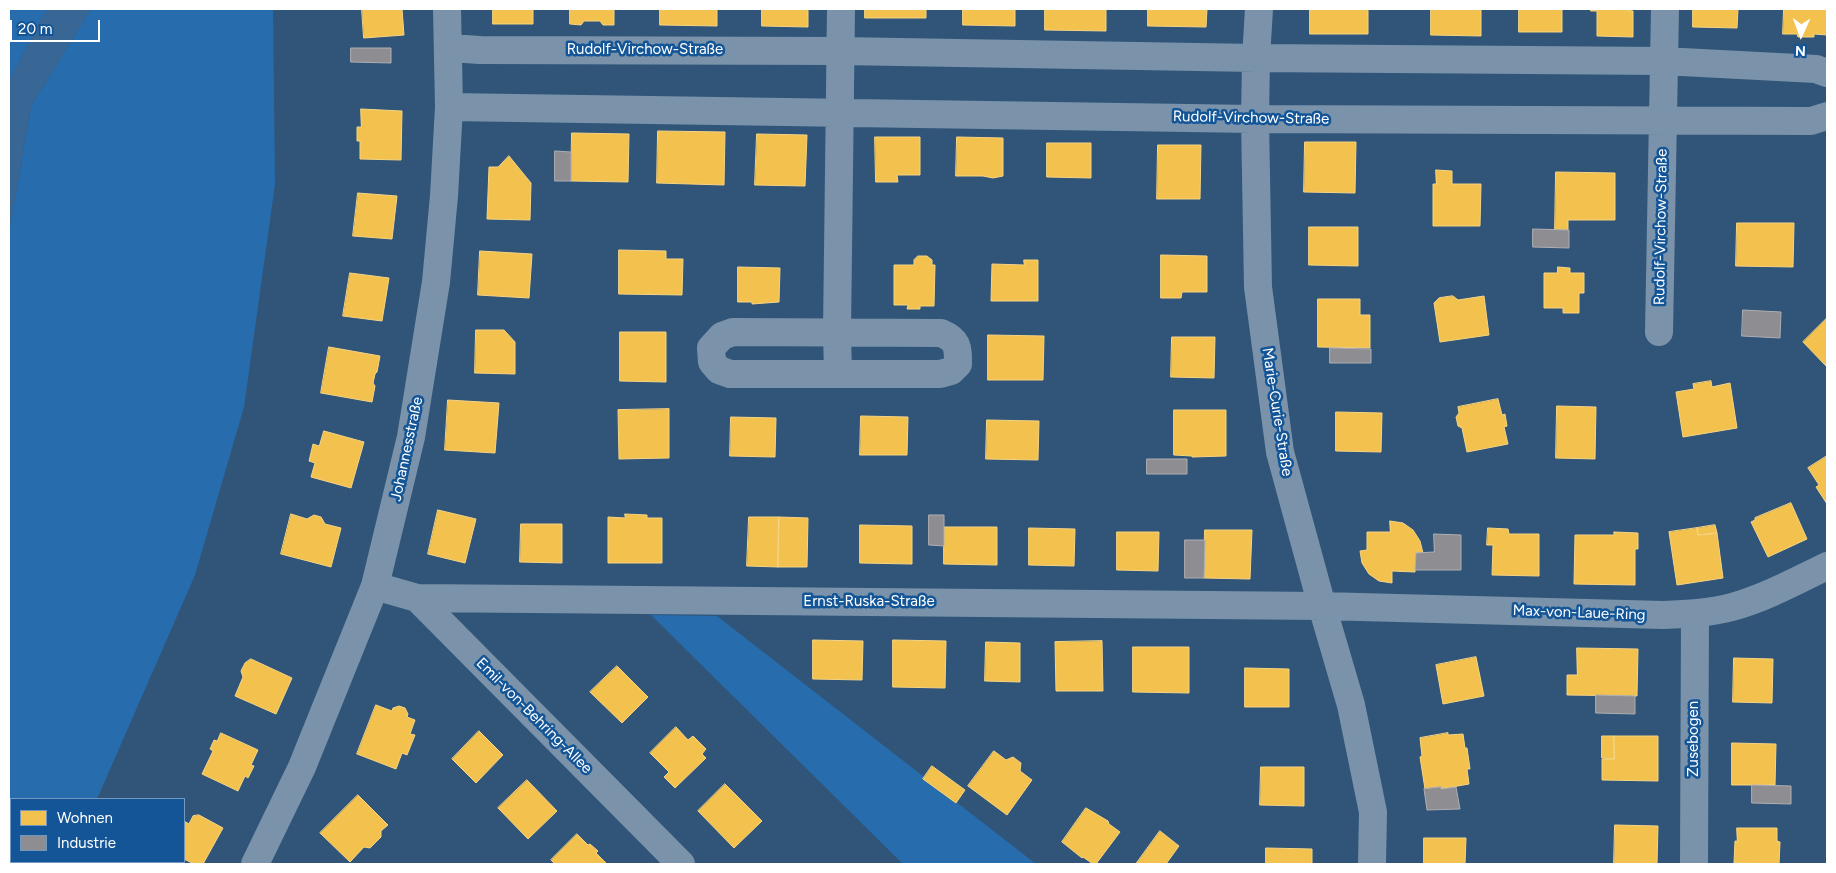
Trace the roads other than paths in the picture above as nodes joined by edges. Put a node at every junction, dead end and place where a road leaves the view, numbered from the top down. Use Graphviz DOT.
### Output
graph roads {
  1 [pos="447,9"];
  2 [pos="841,9"];
  3 [pos="1259,9"];
  4 [pos="1665,9"];
  5 [pos="449,48"];
  6 [pos="840,51"];
  7 [pos="1256,58"];
  8 [pos="1663,61"];
  9 [pos="1827,73"];
  10 [pos="449,107"];
  11 [pos="839,112"];
  12 [pos="1827,116"];
  13 [pos="1255,119"];
  14 [pos="1663,121"];
  15 [pos="837,332"];
  16 [pos="1659,332"];
  17 [pos="838,374"];
  18 [pos="1827,566"];
  19 [pos="375,586"];
  20 [pos="416,598"];
  21 [pos="1322,606"];
  22 [pos="1695,614"];
  23 [pos="255,864"];
  24 [pos="681,864"];
  25 [pos="1372,864"];
  26 [pos="1694,864"];
  1 -- 5 [label="street, Johannesstraße"];
  2 -- 6 [label="street"];
  3 -- 7 [label="street, Marie-Curie-Straße"];
  4 -- 8 [label="street, Rudolf-Virchow-Straße"];
  5 -- 6 [label="street, Rudolf-Virchow-Straße"];
  5 -- 10 [label="street, Johannesstraße"];
  6 -- 7 [label="street, Rudolf-Virchow-Straße"];
  6 -- 11 [label="street"];
  7 -- 8 [label="street, Rudolf-Virchow-Straße"];
  7 -- 13 [label="street, Marie-Curie-Straße"];
  8 -- 9 [label="street, Rudolf-Virchow-Straße"];
  8 -- 14 [label="street, Rudolf-Virchow-Straße"];
  10 -- 11 [label="street, Rudolf-Virchow-Straße"];
  10 -- 19 [label="street, Johannesstraße"];
  11 -- 13 [label="street, Rudolf-Virchow-Straße"];
  11 -- 15 [label="street"];
  12 -- 14 [label="street, Rudolf-Virchow-Straße"];
  13 -- 14 [label="street, Rudolf-Virchow-Straße"];
  13 -- 21 [label="street, Marie-Curie-Straße"];
  14 -- 16 [label="street, Rudolf-Virchow-Straße"];
  15 -- 17 [label="street"];
  15 -- 17 [label="street"];
  15 -- 17 [label="street"];
  18 -- 22 [label="street, Max-von-Laue-Ring"];
  19 -- 20 [label="street, Emil-von-Behring-Allee"];
  19 -- 23 [label="street, Johannesstraße"];
  20 -- 21 [label="street, Ernst-Ruska-Straße"];
  20 -- 24 [label="street, Emil-von-Behring-Allee"];
  21 -- 22 [label="street, Max-von-Laue-Ring"];
  21 -- 25 [label="street, Marie-Curie-Straße"];
  22 -- 26 [label="street, Zusebogen"];
}
